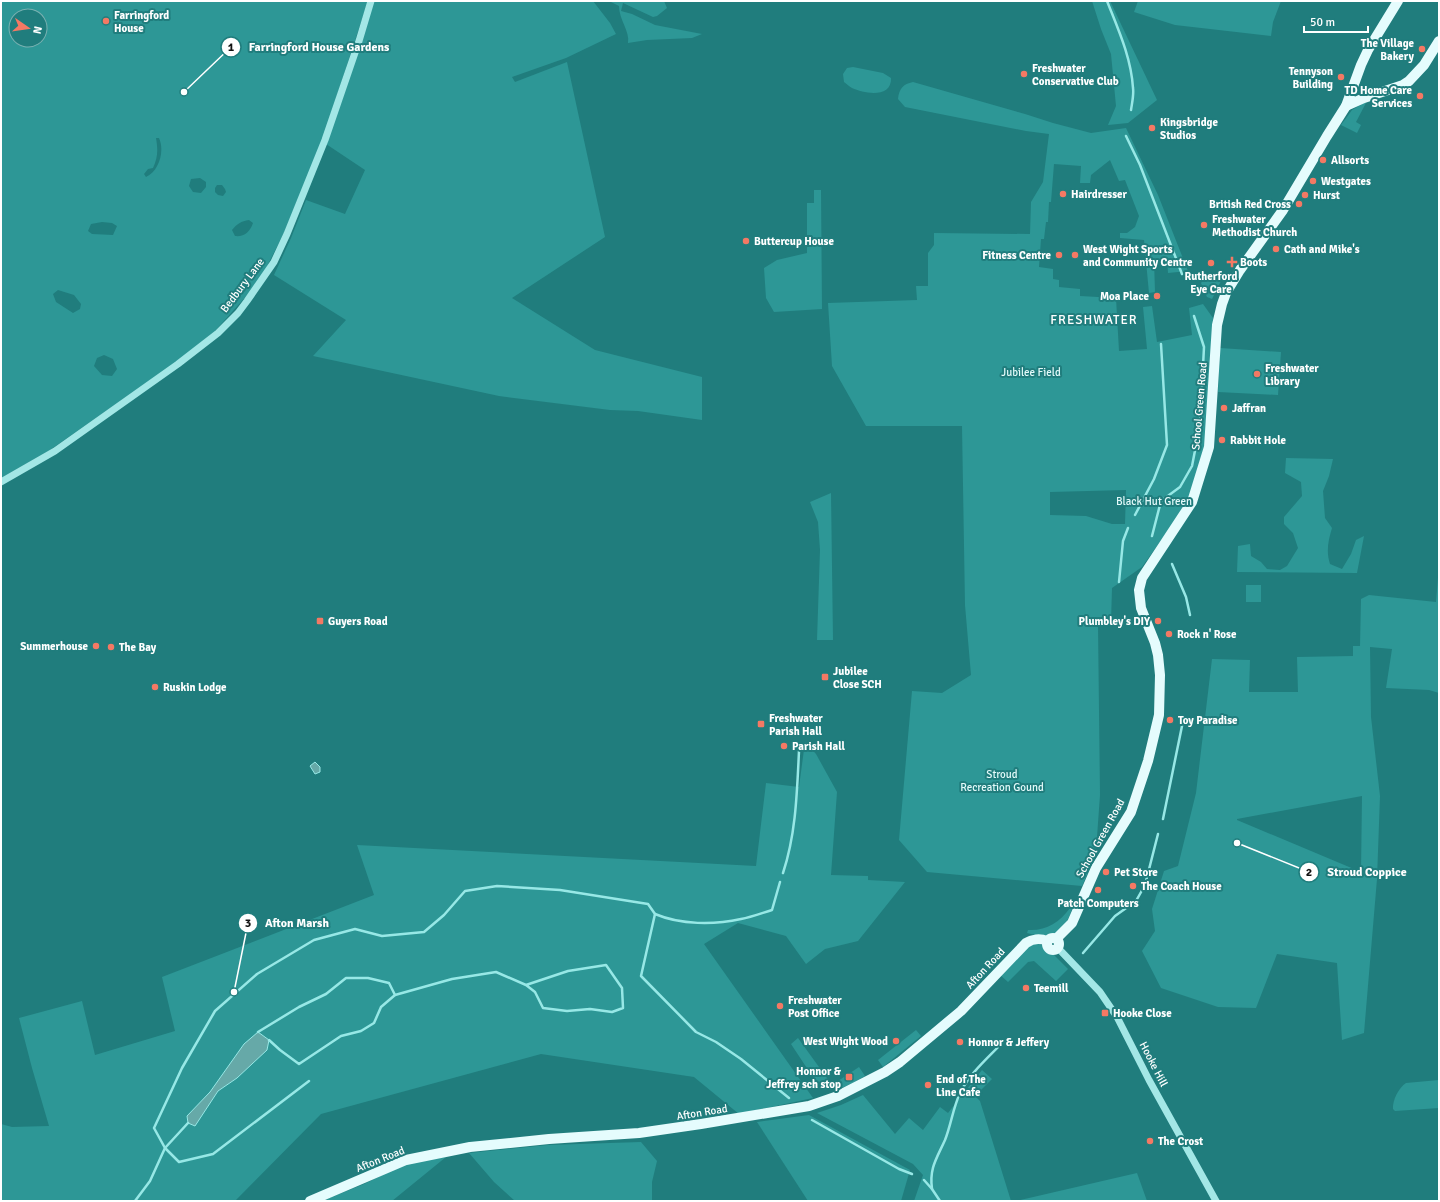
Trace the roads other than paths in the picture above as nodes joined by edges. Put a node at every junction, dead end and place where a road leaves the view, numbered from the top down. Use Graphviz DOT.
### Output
graph roads {
  1 [pos="371,1"];
  2 [pos="1398,1"];
  3 [pos="1439,41"];
  4 [pos="1351,93"];
  5 [pos="1364,98"];
  6 [pos="1346,106"];
  7 [pos="1,482"];
  8 [pos="1054,942"];
  9 [pos="310,1201"];
  10 [pos="1216,1201"];
  1 -- 7 [label="street, Bedbury Lane"];
  2 -- 4 [label="main road, School Green Road"];
  3 -- 5 [label="main road"];
  4 -- 5 [label="main road"];
  4 -- 6 [label="main road, School Green Road"];
  5 -- 6 [label="main road"];
  6 -- 8 [label="main road, School Green Road"];
  8 -- 9 [label="main road, Afton Road"];
  8 -- 10 [label="street, Hooke Hill"];
}
